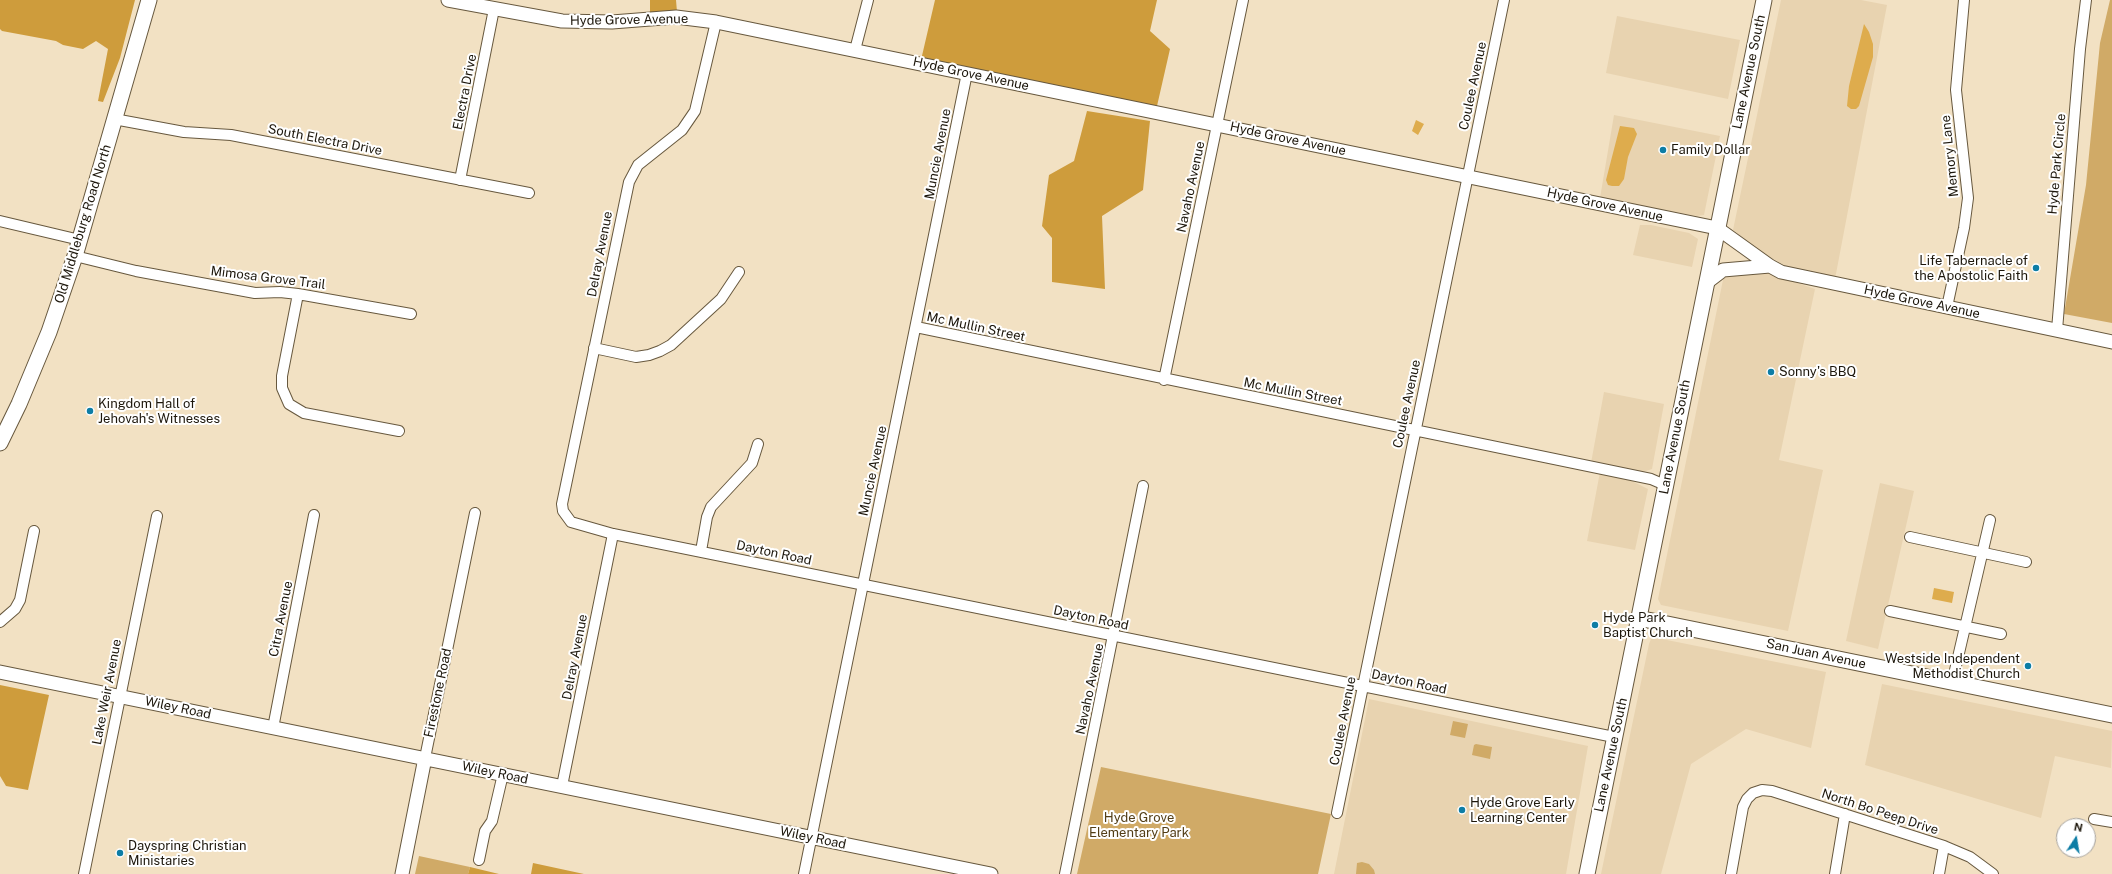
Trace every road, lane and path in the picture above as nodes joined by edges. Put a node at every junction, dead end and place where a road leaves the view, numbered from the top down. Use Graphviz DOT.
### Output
graph roads {
  1 [pos="149,0"];
  2 [pos="448,0"];
  3 [pos="868,0"];
  4 [pos="1243,0"];
  5 [pos="1504,0"];
  6 [pos="1764,0"];
  7 [pos="1964,0"];
  8 [pos="2086,0"];
  9 [pos="494,9"];
  10 [pos="716,22"];
  11 [pos="855,50"];
  12 [pos="967,73"];
  13 [pos="114,119"];
  14 [pos="1217,125"];
  15 [pos="1467,176"];
  16 [pos="460,180"];
  17 [pos="529,193"];
  18 [pos="0,222"];
  19 [pos="1718,228"];
  20 [pos="80,240"];
  21 [pos="75,256"];
  22 [pos="1770,266"];
  23 [pos="738,272"];
  24 [pos="1706,283"];
  25 [pos="298,294"];
  26 [pos="1947,307"];
  27 [pos="411,314"];
  28 [pos="916,327"];
  29 [pos="2057,330"];
  30 [pos="2112,342"];
  31 [pos="594,348"];
  32 [pos="1164,380"];
  33 [pos="1415,430"];
  34 [pos="399,431"];
  35 [pos="0,443"];
  36 [pos="758,444"];
  37 [pos="1665,484"];
  38 [pos="1143,486"];
  39 [pos="475,513"];
  40 [pos="314,515"];
  41 [pos="157,516"];
  42 [pos="566,517"];
  43 [pos="1990,520"];
  44 [pos="34,531"];
  45 [pos="613,534"];
  46 [pos="1910,537"];
  47 [pos="701,551"];
  48 [pos="1982,553"];
  49 [pos="2026,562"];
  50 [pos="863,584"];
  51 [pos="1890,611"];
  52 [pos="1638,618"];
  53 [pos="0,622"];
  54 [pos="1966,626"];
  55 [pos="2001,634"];
  56 [pos="1114,636"];
  57 [pos="0,672"];
  58 [pos="1952,683"];
  59 [pos="1363,686"];
  60 [pos="120,696"];
  61 [pos="2112,715"];
  62 [pos="273,728"];
  63 [pos="1614,738"];
  64 [pos="425,758"];
  65 [pos="503,774"];
  66 [pos="562,786"];
  67 [pos="1337,813"];
  68 [pos="1845,814"];
  69 [pos="2096,819"];
  70 [pos="2112,822"];
  71 [pos="811,838"];
  72 [pos="1944,846"];
  73 [pos="479,860"];
  74 [pos="84,874"];
  75 [pos="402,874"];
  76 [pos="804,874"];
  77 [pos="991,874"];
  78 [pos="1065,874"];
  79 [pos="1587,874"];
  80 [pos="1731,874"];
  81 [pos="1835,874"];
  82 [pos="1939,874"];
  83 [pos="1993,874"];
  1 -- 13 [label="main road, Old Middleburg Road North"];
  2 -- 9 [label="street, Hyde Grove Avenue"];
  3 -- 11 [label="street"];
  4 -- 14 [label="street, Navaho Avenue"];
  5 -- 15 [label="street, Coulee Avenue"];
  6 -- 19 [label="main road, Lane Avenue South"];
  7 -- 26 [label="street, Memory Lane"];
  8 -- 29 [label="street, Hyde Park Circle"];
  9 -- 10 [label="street, Hyde Grove Avenue"];
  9 -- 16 [label="street, Electra Drive"];
  10 -- 11 [label="street, Hyde Grove Avenue"];
  10 -- 31 [label="street, Delray Avenue"];
  11 -- 12 [label="street, Hyde Grove Avenue"];
  12 -- 14 [label="street, Hyde Grove Avenue"];
  12 -- 28 [label="street, Muncie Avenue"];
  13 -- 16 [label="street, South Electra Drive"];
  13 -- 20 [label="main road, Old Middleburg Road North"];
  14 -- 15 [label="street, Hyde Grove Avenue"];
  14 -- 32 [label="street, Navaho Avenue"];
  15 -- 19 [label="street, Hyde Grove Avenue"];
  15 -- 33 [label="street, Coulee Avenue"];
  16 -- 17 [label="street, South Electra Drive"];
  18 -- 20 [label="street"];
  19 -- 22 [label="street, Hyde Grove Avenue"];
  19 -- 24 [label="main road, Lane Avenue South"];
  20 -- 21 [label="main road, Old Middleburg Road North"];
  21 -- 25 [label="street, Mimosa Grove Trail"];
  21 -- 35 [label="main road, Old Middleburg Road North"];
  22 -- 24 [label="street"];
  22 -- 26 [label="street, Hyde Grove Avenue"];
  23 -- 31 [label="street"];
  24 -- 37 [label="main road, Lane Avenue South"];
  25 -- 27 [label="street, Mimosa Grove Trail"];
  25 -- 34 [label="street"];
  26 -- 29 [label="street, Hyde Grove Avenue"];
  28 -- 32 [label="street, Mc Mullin Street"];
  28 -- 50 [label="street, Muncie Avenue"];
  29 -- 30 [label="street, Hyde Grove Avenue"];
  31 -- 42 [label="street, Delray Avenue"];
  32 -- 33 [label="street, Mc Mullin Street"];
  33 -- 37 [label="street, Mc Mullin Street"];
  33 -- 59 [label="street, Coulee Avenue"];
  36 -- 47 [label="street"];
  37 -- 52 [label="main road, Lane Avenue South"];
  38 -- 56 [label="street, Navaho Avenue"];
  39 -- 64 [label="street, Firestone Road"];
  40 -- 62 [label="street, Citra Avenue"];
  41 -- 60 [label="street, Lake Weir Avenue"];
  42 -- 45 [label="street, Dayton Road"];
  43 -- 48 [label="street"];
  44 -- 53 [label="street"];
  45 -- 47 [label="street, Dayton Road"];
  45 -- 66 [label="street, Delray Avenue"];
  46 -- 48 [label="street"];
  47 -- 50 [label="street, Dayton Road"];
  48 -- 49 [label="street"];
  48 -- 54 [label="street"];
  50 -- 56 [label="street, Dayton Road"];
  50 -- 71 [label="street, Muncie Avenue"];
  51 -- 54 [label="street"];
  52 -- 58 [label="main road, San Juan Avenue"];
  52 -- 63 [label="main road, Lane Avenue South"];
  54 -- 55 [label="street"];
  54 -- 58 [label="street"];
  56 -- 59 [label="street, Dayton Road"];
  56 -- 78 [label="street, Navaho Avenue"];
  57 -- 60 [label="street, Wiley Road"];
  58 -- 61 [label="main road, San Juan Avenue"];
  59 -- 63 [label="street, Dayton Road"];
  59 -- 67 [label="street, Coulee Avenue"];
  60 -- 62 [label="street, Wiley Road"];
  60 -- 74 [label="street, Lake Weir Avenue"];
  62 -- 64 [label="street, Wiley Road"];
  63 -- 79 [label="main road, Lane Avenue South"];
  64 -- 65 [label="street, Wiley Road"];
  64 -- 75 [label="street, Firestone Road"];
  65 -- 66 [label="street, Wiley Road"];
  65 -- 73 [label="street"];
  66 -- 71 [label="street, Wiley Road"];
  68 -- 72 [label="street, North Bo Peep Drive"];
  68 -- 80 [label="street, North Bo Peep Drive"];
  68 -- 81 [label="street"];
  69 -- 70 [label="street"];
  71 -- 76 [label="street, Muncie Avenue"];
  71 -- 77 [label="street, Wiley Road"];
  72 -- 82 [label="street"];
  72 -- 83 [label="street, North Bo Peep Drive"];
}
